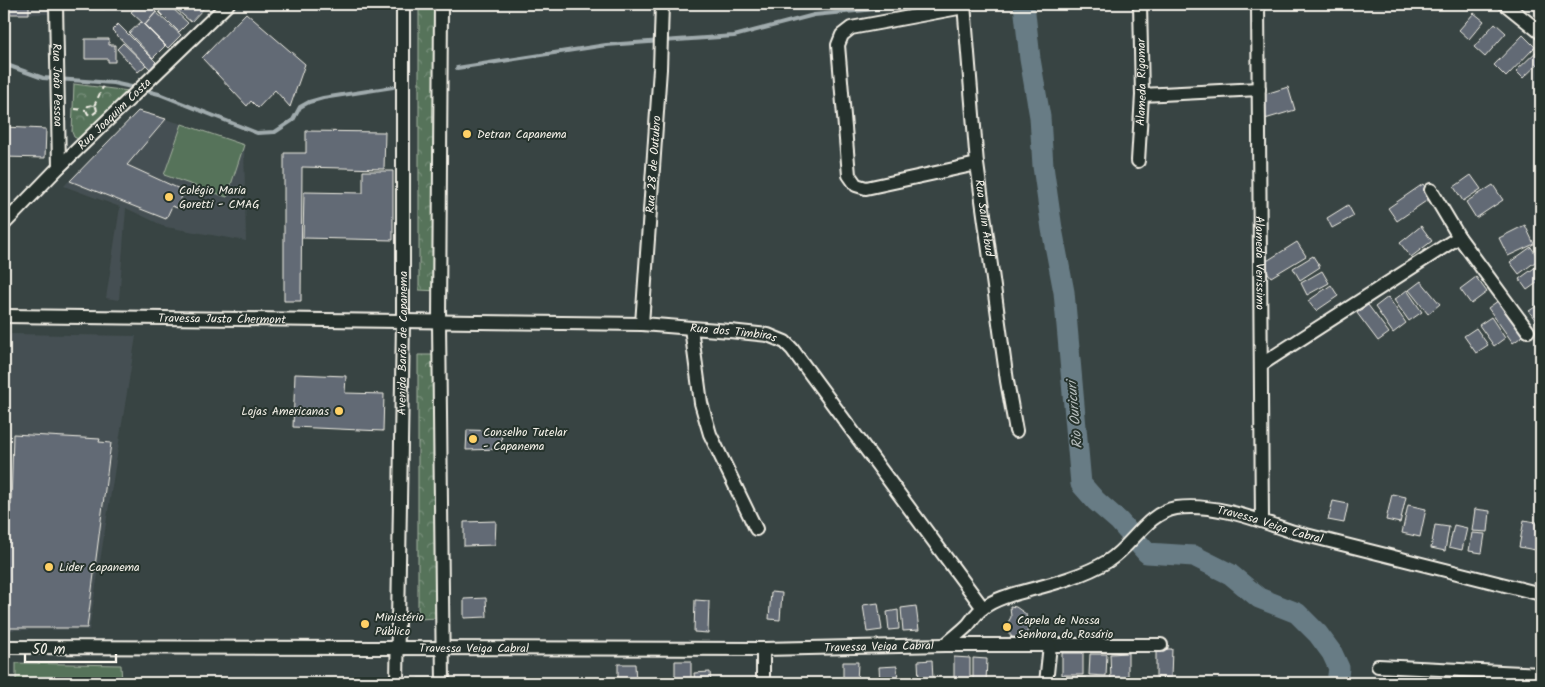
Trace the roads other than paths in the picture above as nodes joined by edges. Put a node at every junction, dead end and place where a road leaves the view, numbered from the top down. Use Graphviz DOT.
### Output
graph roads {
  1 [pos="56,4"];
  2 [pos="228,4"];
  3 [pos="403,4"];
  4 [pos="441,4"];
  5 [pos="662,4"];
  6 [pos="1140,4"];
  7 [pos="1258,4"];
  8 [pos="1504,4"];
  9 [pos="964,5"];
  10 [pos="1541,33"];
  11 [pos="1259,89"];
  12 [pos="1142,95"];
  13 [pos="1138,161"];
  14 [pos="977,164"];
  15 [pos="59,167"];
  16 [pos="1431,190"];
  17 [pos="4,224"];
  18 [pos="1459,237"];
  19 [pos="4,316"];
  20 [pos="403,322"];
  21 [pos="439,322"];
  22 [pos="642,324"];
  23 [pos="691,328"];
  24 [pos="1528,331"];
  25 [pos="1262,364"];
  26 [pos="1016,431"];
  27 [pos="1262,521"];
  28 [pos="756,530"];
  29 [pos="1541,594"];
  30 [pos="983,608"];
  31 [pos="945,644"];
  32 [pos="1162,644"];
  33 [pos="1050,645"];
  34 [pos="4,647"];
  35 [pos="398,648"];
  36 [pos="763,648"];
  37 [pos="443,649"];
  38 [pos="1378,666"];
  39 [pos="1541,674"];
  40 [pos="398,683"];
  41 [pos="443,683"];
  42 [pos="763,683"];
  43 [pos="1046,683"];
  1 -- 15 [label="street, Rua João Pessoa"];
  2 -- 15 [label="street, Rua Joaquim Costa"];
  3 -- 20 [label="street, Avenida Barão de Capanema"];
  4 -- 21 [label="street"];
  5 -- 22 [label="street, Rua 28 de Outubro"];
  6 -- 12 [label="street, Alameda Rigomar"];
  7 -- 11 [label="street, Alameda Verissimo"];
  8 -- 10 [label="street"];
  9 -- 14 [label="street, Rua Salin Abud"];
  9 -- 14 [label="street"];
  11 -- 12 [label="street"];
  11 -- 25 [label="street, Alameda Verissimo"];
  12 -- 13 [label="street, Alameda Rigomar"];
  14 -- 26 [label="street, Rua Salin Abud"];
  15 -- 17 [label="street, Rua Joaquim Costa"];
  16 -- 18 [label="street"];
  18 -- 24 [label="street"];
  18 -- 25 [label="street"];
  19 -- 20 [label="street, Travessa Justo Chermont"];
  20 -- 21 [label="street, Travessa Justo Chermont"];
  20 -- 35 [label="street, Avenida Barão de Capanema"];
  21 -- 22 [label="street, Rua dos Timbiras"];
  21 -- 37 [label="street"];
  22 -- 23 [label="street, Rua dos Timbiras"];
  23 -- 28 [label="street"];
  23 -- 30 [label="street, Rua dos Timbiras"];
  25 -- 27 [label="street, Alameda Verissimo"];
  27 -- 29 [label="street, Travessa Veiga Cabral"];
  27 -- 30 [label="street, Travessa Veiga Cabral"];
  30 -- 31 [label="street, Travessa Veiga Cabral"];
  31 -- 33 [label="street, Travessa Veiga Cabral"];
  31 -- 36 [label="street, Travessa Veiga Cabral"];
  32 -- 33 [label="street, Travessa Veiga Cabral"];
  33 -- 43 [label="street"];
  34 -- 35 [label="street, Travessa Veiga Cabral"];
  35 -- 37 [label="street, Travessa Veiga Cabral"];
  35 -- 40 [label="street, Avenida Barão de Capanema"];
  36 -- 37 [label="street, Travessa Veiga Cabral"];
  36 -- 42 [label="street"];
  37 -- 41 [label="street"];
  38 -- 39 [label="street"];
}
